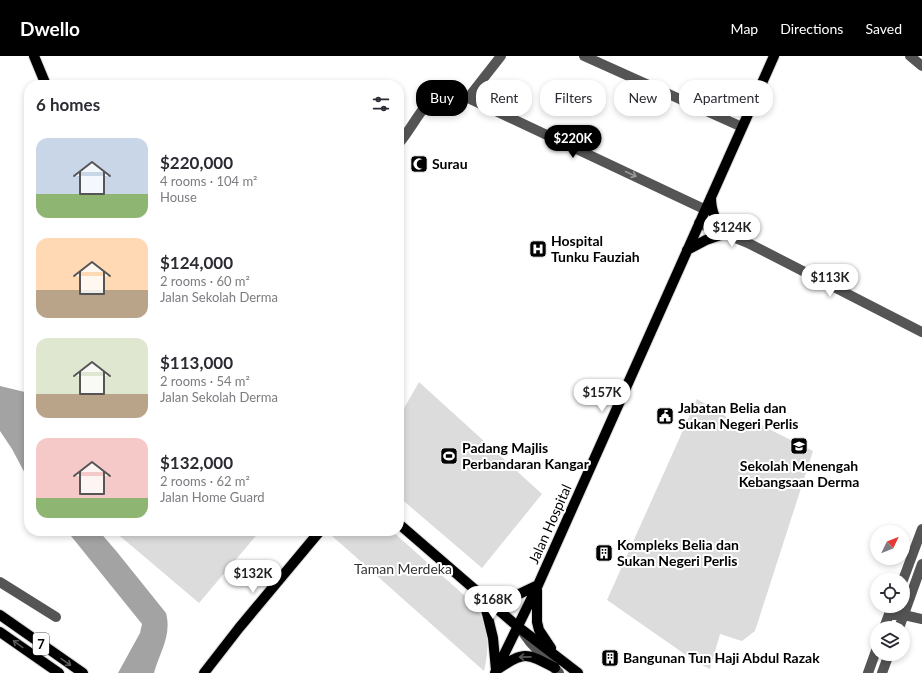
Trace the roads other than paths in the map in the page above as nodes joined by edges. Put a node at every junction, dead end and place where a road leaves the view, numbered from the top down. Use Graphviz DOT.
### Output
graph roads {
  1 [pos="34,56"];
  2 [pos="501,56"];
  3 [pos="584,56"];
  4 [pos="774,56"];
  5 [pos="910,56"];
  6 [pos="922,66"];
  7 [pos="44,80"];
  8 [pos="468,98"];
  9 [pos="418,116"];
  10 [pos="742,127"];
  11 [pos="404,136"];
  12 [pos="711,195"];
  13 [pos="704,209"];
  14 [pos="698,222"];
  15 [pos="726,233"];
  16 [pos="687,250"];
  17 [pos="922,332"];
  18 [pos="404,528"];
  19 [pos="922,529"];
  20 [pos="316,536"];
  21 [pos="922,564"];
  22 [pos="906,573"];
  23 [pos="0,582"];
  24 [pos="538,585"];
  25 [pos="483,597"];
  26 [pos="897,613"];
  27 [pos="0,615"];
  28 [pos="904,615"];
  29 [pos="56,617"];
  30 [pos="922,619"];
  31 [pos="902,621"];
  32 [pos="517,626"];
  33 [pos="0,632"];
  34 [pos="555,655"];
  35 [pos="872,661"];
  36 [pos="886,661"];
  37 [pos="557,670"];
  38 [pos="495,672"];
  39 [pos="59,673"];
  40 [pos="82,673"];
  41 [pos="204,673"];
  42 [pos="578,673"];
  43 [pos="868,673"];
  44 [pos="882,673"];
  1 -- 7 [label="main road"];
  2 -- 8 [label="street"];
  3 -- 10 [label="street"];
  4 -- 10 [label="main road, Jalan Hospital"];
  5 -- 6 [label="street"];
  8 -- 13 [label="street, one-way"];
  9 -- 11 [label="street"];
  10 -- 12 [label="main road, Jalan Hospital"];
  12 -- 13 [label="main road, Jalan Hospital"];
  12 -- 15 [label="main road"];
  13 -- 14 [label="main road, Jalan Hospital"];
  14 -- 15 [label="street"];
  14 -- 16 [label="main road, Jalan Hospital"];
  15 -- 16 [label="main road"];
  15 -- 17 [label="street"];
  16 -- 24 [label="main road, Jalan Hospital"];
  18 -- 25 [label="main road"];
  19 -- 22 [label="street"];
  20 -- 41 [label="main road"];
  21 -- 28 [label="street"];
  23 -- 29 [label="street"];
  24 -- 25 [label="main road"];
  24 -- 32 [label="main road, Jalan Hospital"];
  24 -- 34 [label="main road"];
  25 -- 32 [label="main road"];
  25 -- 38 [label="main road"];
  26 -- 28 [label="street"];
  27 -- 40 [label="main road, 7, one-way"];
  28 -- 30 [label="street"];
  28 -- 31 [label="street"];
  32 -- 34 [label="main road"];
  32 -- 37 [label="street"];
  32 -- 38 [label="main road, Jalan Hospital"];
  39 -- 33 [label="main road, 7, one-way"];
  34 -- 42 [label="main road"];
  35 -- 43 [label="street"];
  36 -- 44 [label="street"];
  37 -- 38 [label="main road, one-way"];
}
